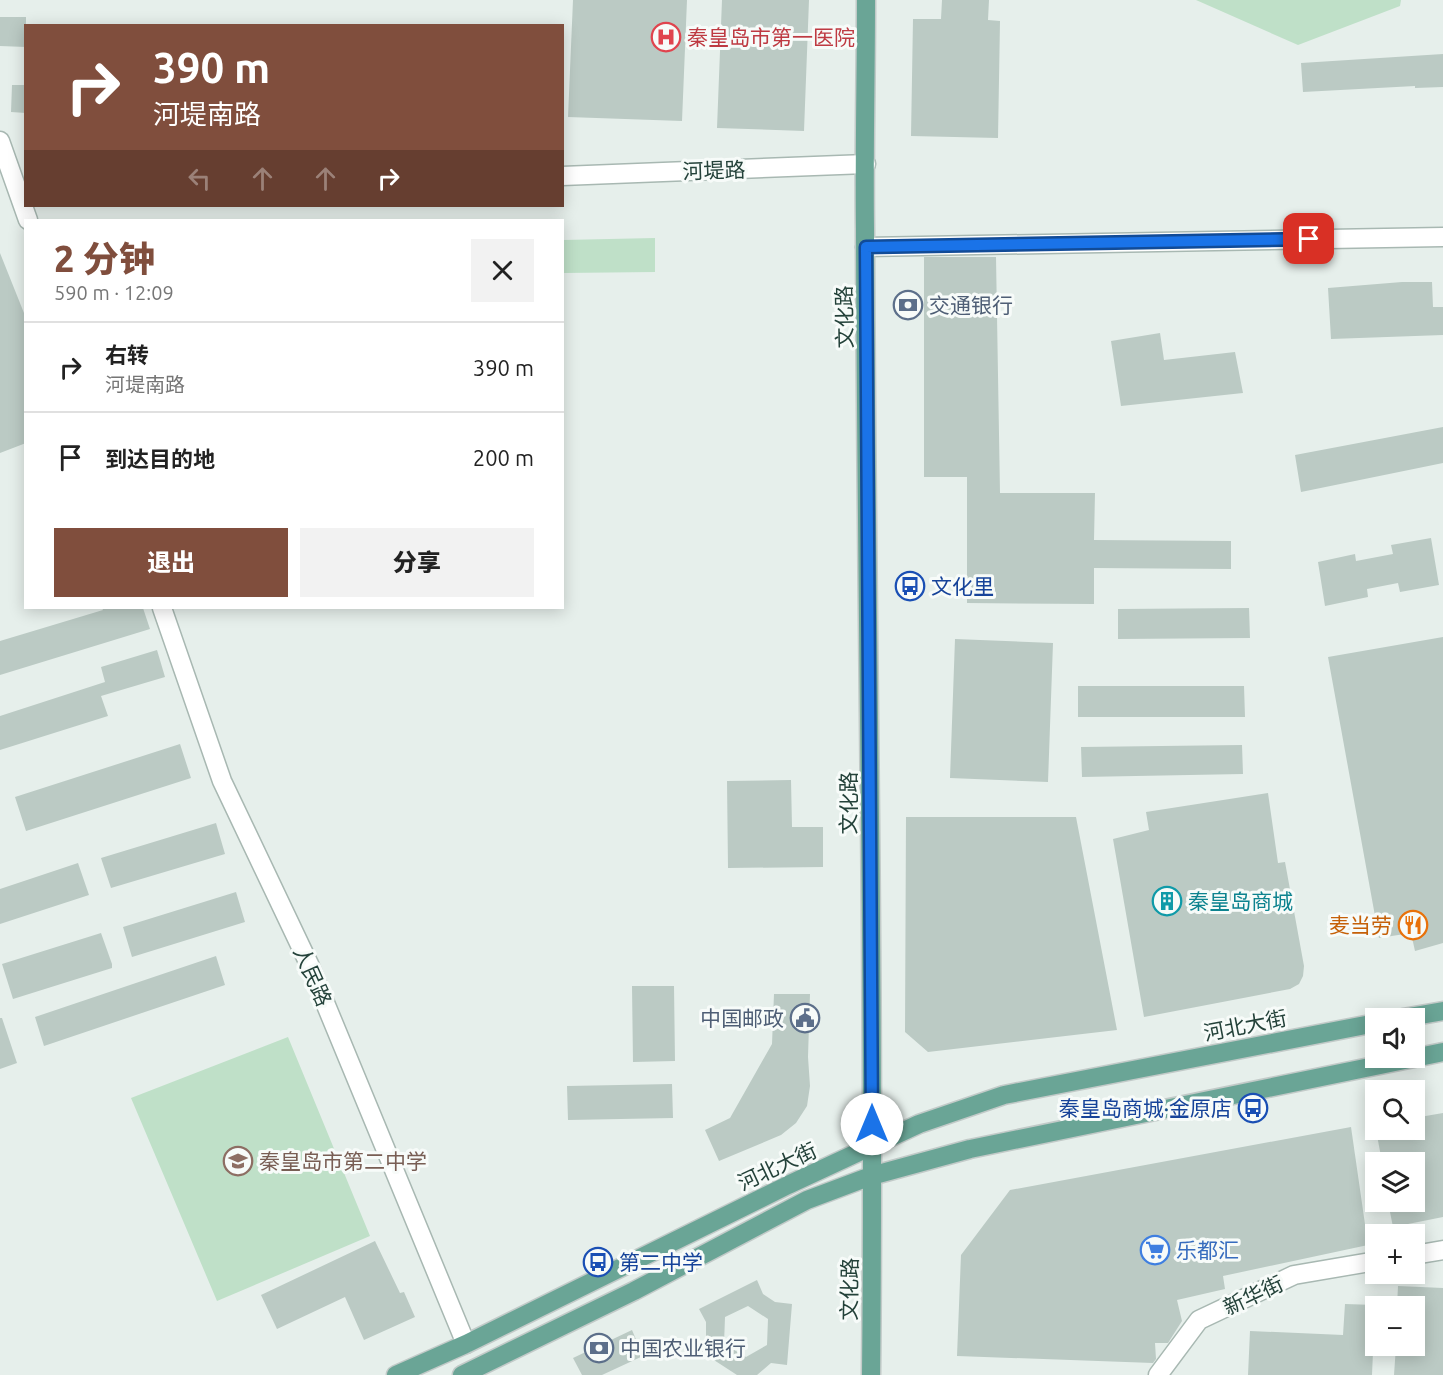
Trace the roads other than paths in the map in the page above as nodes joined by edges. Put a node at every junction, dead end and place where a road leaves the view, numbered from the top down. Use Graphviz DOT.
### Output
graph roads {
  1 [pos="866,0"];
  2 [pos="0,141"];
  3 [pos="866,164"];
  4 [pos="564,176"];
  5 [pos="22,196"];
  6 [pos="1443,237"];
  7 [pos="865,239"];
  8 [pos="162,609"];
  9 [pos="1443,1011"];
  10 [pos="1425,1014"];
  11 [pos="1365,1025"];
  12 [pos="1443,1052"];
  13 [pos="872,1147"];
  14 [pos="871,1176"];
  15 [pos="1443,1250"];
  16 [pos="1425,1253"];
  17 [pos="1365,1263"];
  18 [pos="466,1344"];
  19 [pos="396,1375"];
  20 [pos="462,1375"];
  21 [pos="871,1375"];
  22 [pos="1158,1375"];
  1 -- 3 [label="main road"];
  2 -- 5 [label="street"];
  3 -- 4 [label="street, 河堤路"];
  3 -- 7 [label="main road, 文化路"];
  6 -- 7 [label="street"];
  7 -- 13 [label="main road, 文化路"];
  8 -- 18 [label="street, 人民路"];
  9 -- 10 [label="main road"];
  11 -- 13 [label="main road, 河北大街"];
  12 -- 14 [label="main road"];
  13 -- 14 [label="main road, 文化路"];
  13 -- 18 [label="main road, 河北大街"];
  14 -- 20 [label="main road"];
  14 -- 21 [label="main road, 文化路"];
  15 -- 16 [label="street"];
  17 -- 22 [label="street, 新华街"];
  18 -- 19 [label="main road, 河北大街"];
}
